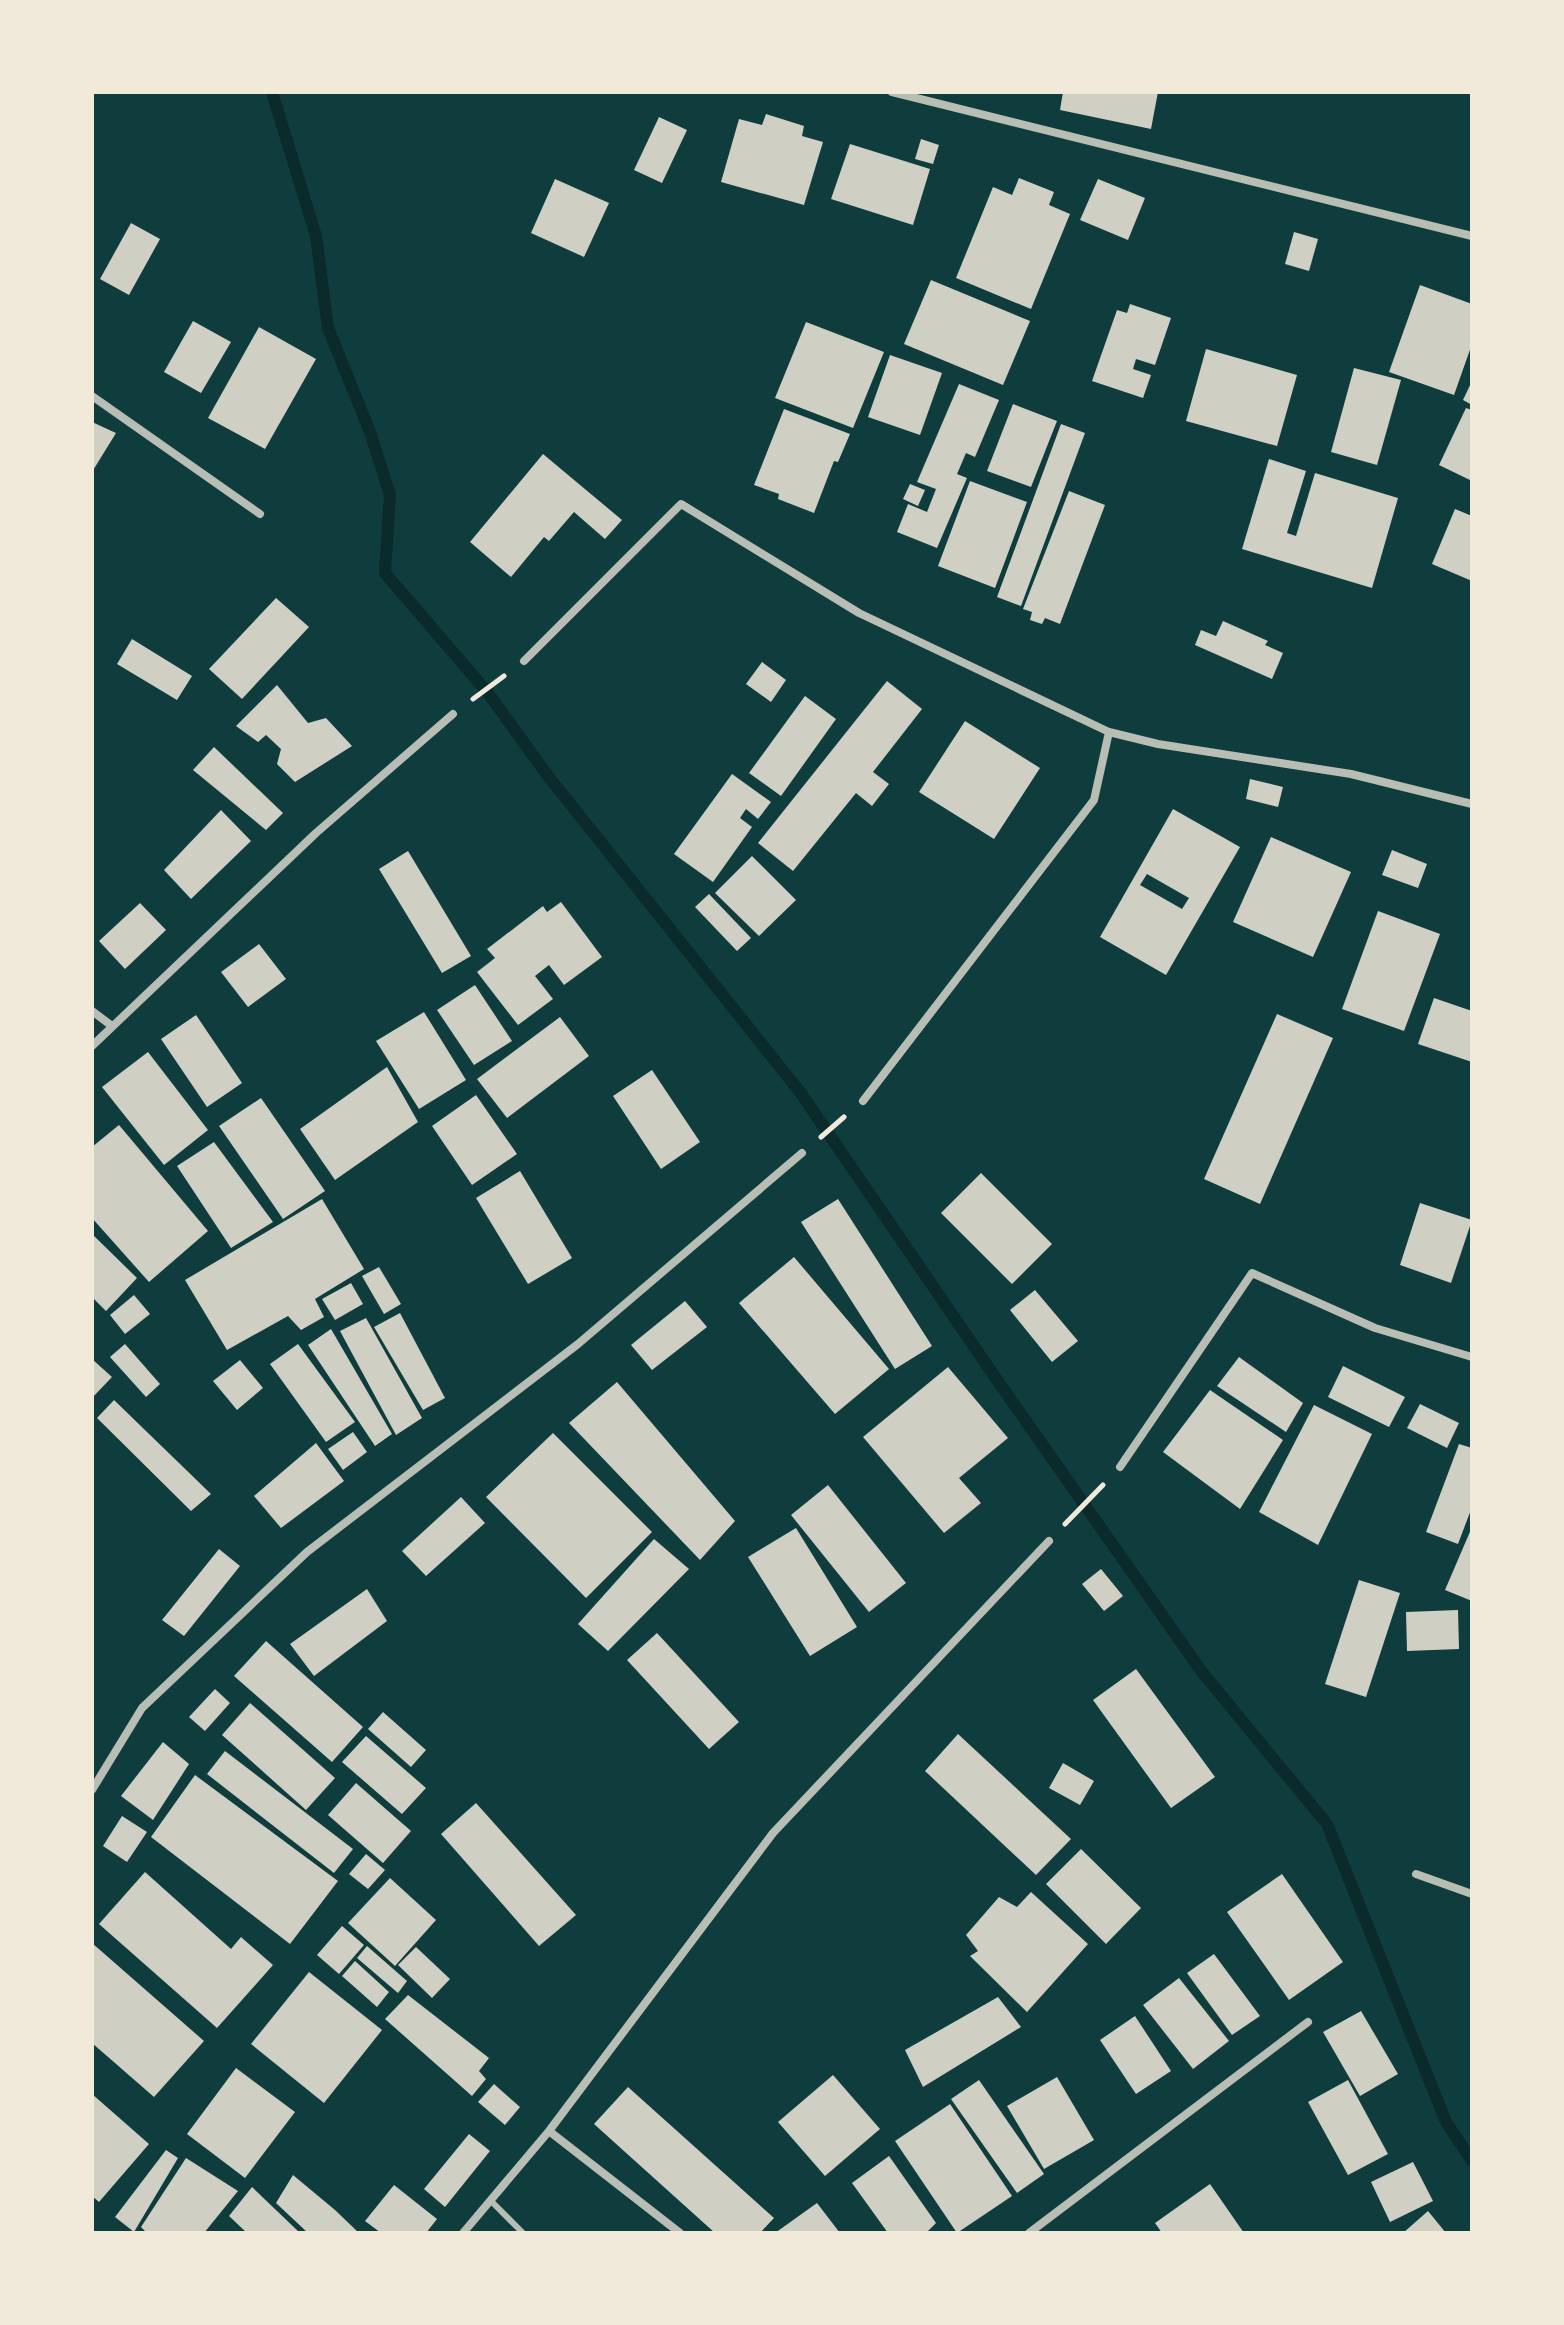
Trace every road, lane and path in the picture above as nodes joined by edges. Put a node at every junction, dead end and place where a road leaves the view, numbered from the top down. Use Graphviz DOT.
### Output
graph roads {
  1 [pos="892,92"];
  2 [pos="1472,236"];
  3 [pos="92,396"];
  4 [pos="260,514"];
  5 [pos="524,661"];
  6 [pos="453,714"];
  7 [pos="1109,732"];
  8 [pos="1472,804"];
  9 [pos="92,1011"];
  10 [pos="112,1026"];
  11 [pos="92,1046"];
  12 [pos="863,1101"];
  13 [pos="802,1153"];
  14 [pos="1472,1357"];
  15 [pos="1120,1467"];
  16 [pos="1049,1541"];
  17 [pos="92,1790"];
  18 [pos="1416,1874"];
  19 [pos="1472,1894"];
  20 [pos="1308,2022"];
  21 [pos="549,2131"];
  22 [pos="491,2201"];
  23 [pos="463,2233"];
  24 [pos="523,2233"];
  25 [pos="680,2233"];
  26 [pos="1029,2233"];
  1 -- 2 [label="street"];
  3 -- 4 [label="street"];
  5 -- 6 [label="path"];
  5 -- 7 [label="street"];
  6 -- 10 [label="street"];
  7 -- 8 [label="street"];
  7 -- 12 [label="street"];
  9 -- 10 [label="street"];
  10 -- 11 [label="street"];
  12 -- 13 [label="path"];
  13 -- 17 [label="street"];
  14 -- 15 [label="street"];
  15 -- 16 [label="path"];
  16 -- 21 [label="street"];
  18 -- 19 [label="street"];
  20 -- 26 [label="street"];
  21 -- 22 [label="street"];
  21 -- 25 [label="street"];
  22 -- 23 [label="street"];
  22 -- 24 [label="lane"];
}
